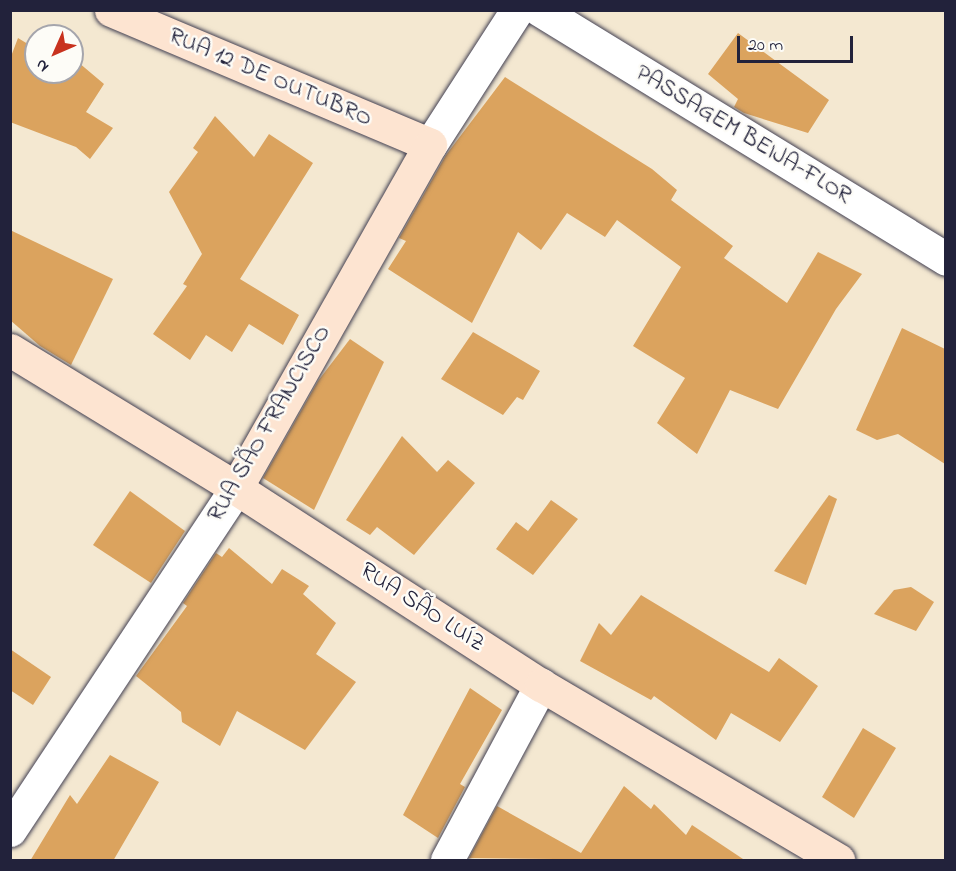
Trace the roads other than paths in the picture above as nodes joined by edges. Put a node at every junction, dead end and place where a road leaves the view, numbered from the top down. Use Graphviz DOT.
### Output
graph roads {
  1 [pos="111,10"];
  2 [pos="517,10"];
  3 [pos="540,10"];
  4 [pos="430,145"];
  5 [pos="945,259"];
  6 [pos="10,350"];
  7 [pos="236,488"];
  8 [pos="541,685"];
  9 [pos="10,830"];
  10 [pos="447,861"];
  11 [pos="838,861"];
  1 -- 4 [label="main road, RUA 12 DE OUTUBRO"];
  2 -- 4 [label="street, RUA SÃO FRANCISCO"];
  3 -- 5 [label="street, PASSAGEM BEIJA-FLOR"];
  4 -- 7 [label="main road, RUA SÃO FRANCISCO"];
  6 -- 7 [label="main road, RUA SÃO LUÍZ"];
  7 -- 8 [label="main road, RUA SÃO LUÍZ"];
  7 -- 9 [label="street, RUA SÃO FRANCISCO"];
  8 -- 10 [label="street"];
  8 -- 11 [label="main road, RUA SÃO LUÍZ"];
}
